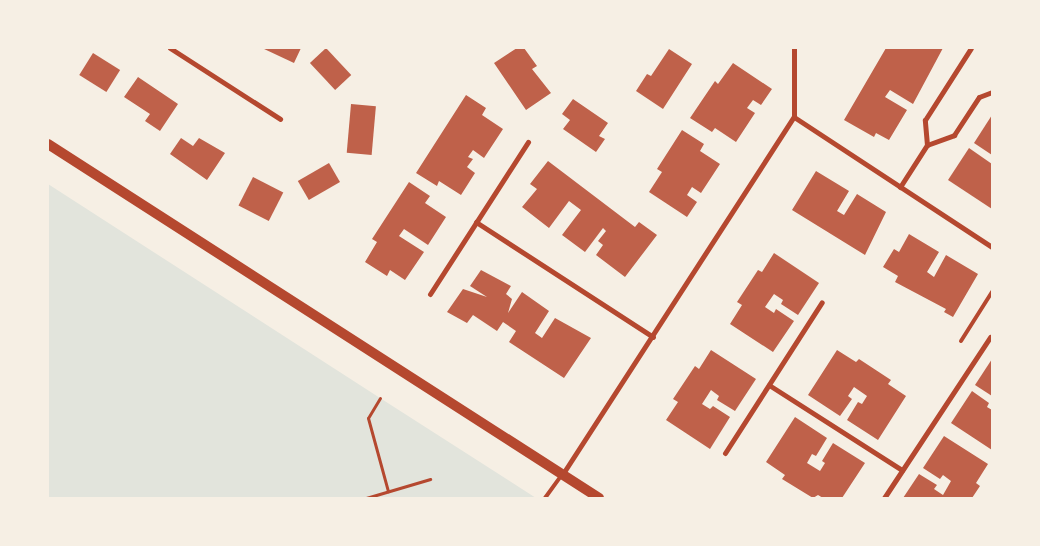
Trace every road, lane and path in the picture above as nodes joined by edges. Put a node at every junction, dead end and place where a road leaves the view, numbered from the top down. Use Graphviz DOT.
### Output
graph roads {
  1 [pos="170,48"];
  2 [pos="794,48"];
  3 [pos="972,48"];
  4 [pos="992,92"];
  5 [pos="794,117"];
  6 [pos="280,119"];
  7 [pos="528,142"];
  8 [pos="48,144"];
  9 [pos="928,145"];
  10 [pos="900,187"];
  11 [pos="476,222"];
  12 [pos="992,246"];
  13 [pos="992,292"];
  14 [pos="430,294"];
  15 [pos="822,302"];
  16 [pos="653,337"];
  17 [pos="990,337"];
  18 [pos="960,341"];
  19 [pos="769,385"];
  20 [pos="380,398"];
  21 [pos="725,453"];
  22 [pos="902,470"];
  23 [pos="562,475"];
  24 [pos="430,479"];
  25 [pos="388,491"];
  26 [pos="366,498"];
  27 [pos="545,498"];
  28 [pos="599,498"];
  29 [pos="884,498"];
  1 -- 6 [label="street"];
  2 -- 5 [label="street"];
  3 -- 9 [label="street"];
  4 -- 9 [label="street"];
  5 -- 10 [label="street"];
  5 -- 16 [label="street"];
  7 -- 11 [label="street"];
  8 -- 23 [label="main road"];
  9 -- 10 [label="street"];
  10 -- 12 [label="street"];
  11 -- 14 [label="street"];
  11 -- 16 [label="street"];
  13 -- 18 [label="lane"];
  15 -- 19 [label="street"];
  16 -- 23 [label="street"];
  17 -- 22 [label="street"];
  19 -- 21 [label="street"];
  19 -- 22 [label="street"];
  20 -- 25 [label="path"];
  22 -- 29 [label="street"];
  23 -- 27 [label="lane"];
  23 -- 28 [label="main road"];
  24 -- 25 [label="path"];
  25 -- 26 [label="path"];
}
